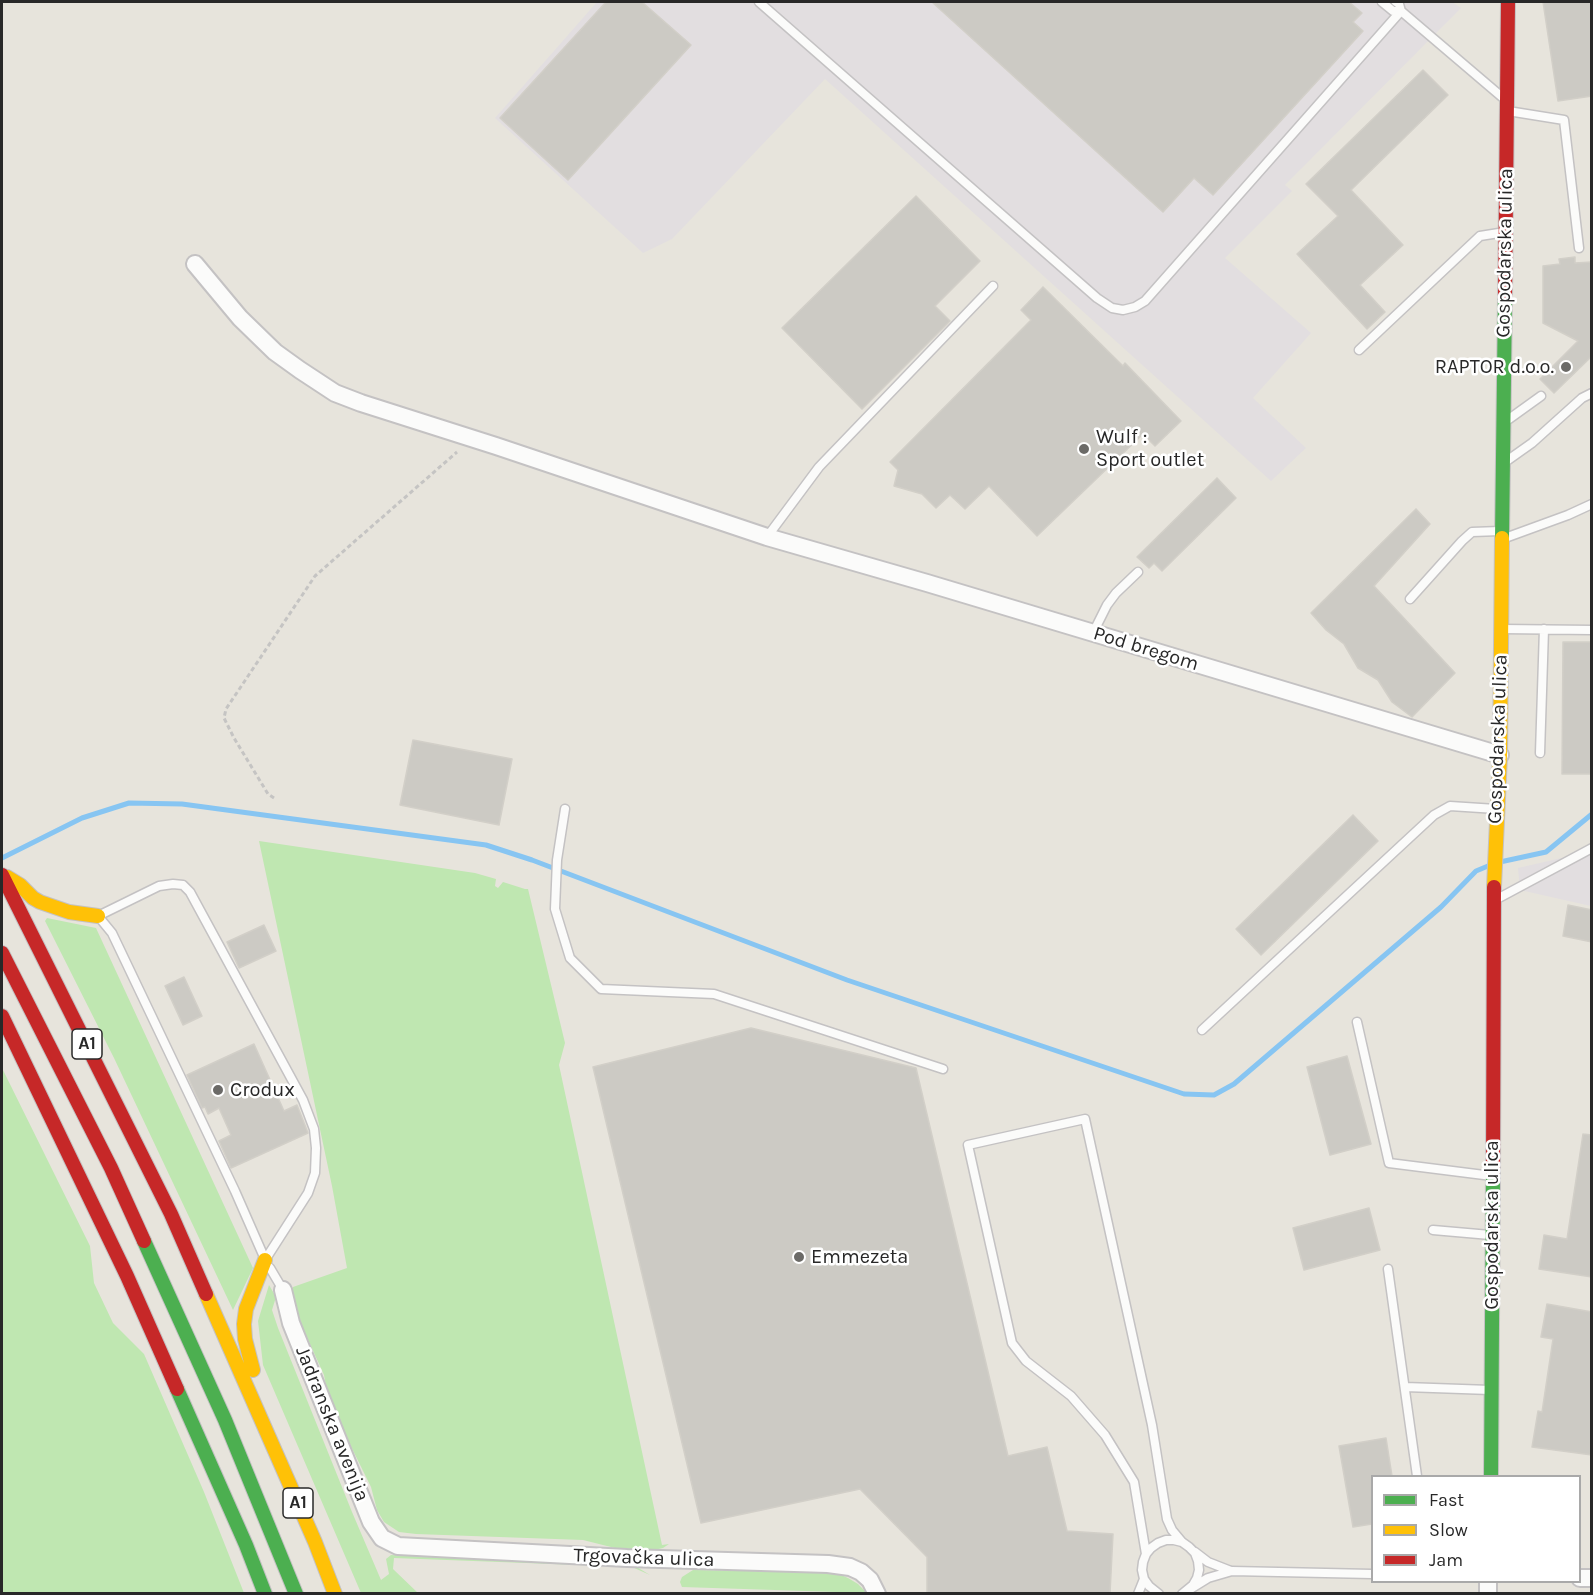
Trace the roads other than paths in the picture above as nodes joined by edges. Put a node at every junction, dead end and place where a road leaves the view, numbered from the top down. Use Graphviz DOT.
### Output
graph roads {
  1 [pos="759,2"];
  2 [pos="1382,2"];
  3 [pos="1396,2"];
  4 [pos="1508,2"];
  5 [pos="1401,11"];
  6 [pos="1507,106"];
  7 [pos="1505,232"];
  8 [pos="1579,248"];
  9 [pos="195,264"];
  10 [pos="993,286"];
  11 [pos="1359,350"];
  12 [pos="1592,393"];
  13 [pos="1541,396"];
  14 [pos="1503,423"];
  15 [pos="1503,464"];
  16 [pos="1592,504"];
  17 [pos="1502,535"];
  18 [pos="767,537"];
  19 [pos="1138,572"];
  20 [pos="1410,599"];
  21 [pos="1501,628"];
  22 [pos="1544,629"];
  23 [pos="1592,630"];
  24 [pos="1093,633"];
  25 [pos="1540,753"];
  26 [pos="1500,755"];
  27 [pos="565,808"];
  28 [pos="1497,809"];
  29 [pos="1592,848"];
  30 [pos="2,875"];
  31 [pos="1494,901"];
  32 [pos="98,916"];
  33 [pos="2,953"];
  34 [pos="2,1016"];
  35 [pos="1357,1022"];
  36 [pos="1202,1030"];
  37 [pos="944,1069"];
  38 [pos="1492,1176"];
  39 [pos="1433,1230"];
  40 [pos="1491,1235"];
  41 [pos="265,1260"];
  42 [pos="1388,1269"];
  43 [pos="283,1290"];
  44 [pos="1405,1387"];
  45 [pos="1490,1390"];
  46 [pos="259,1414"];
  47 [pos="1416,1475"];
  48 [pos="1491,1475"];
  49 [pos="1186,1545"];
  50 [pos="399,1546"];
  51 [pos="1146,1554"];
  52 [pos="1232,1571"];
  53 [pos="1371,1574"];
  54 [pos="1144,1579"];
  55 [pos="1184,1592"];
  56 [pos="265,1593"];
  57 [pos="296,1593"];
  58 [pos="334,1593"];
  59 [pos="877,1593"];
  60 [pos="1138,1593"];
  61 [pos="1159,1593"];
  1 -- 5 [label="lane"];
  2 -- 5 [label="lane"];
  3 -- 5 [label="lane"];
  4 -- 6 [label="main road, Gospodarska ulica"];
  5 -- 6 [label="lane"];
  6 -- 7 [label="main road, Gospodarska ulica"];
  6 -- 8 [label="lane"];
  7 -- 11 [label="lane"];
  7 -- 14 [label="main road, Gospodarska ulica"];
  9 -- 18 [label="street, Pod bregom"];
  10 -- 18 [label="lane"];
  12 -- 15 [label="lane"];
  13 -- 14 [label="lane"];
  14 -- 15 [label="main road, Gospodarska ulica"];
  15 -- 17 [label="main road, Gospodarska ulica"];
  16 -- 17 [label="lane"];
  17 -- 20 [label="lane"];
  17 -- 21 [label="main road, Gospodarska ulica"];
  18 -- 24 [label="street, Pod bregom"];
  19 -- 24 [label="lane"];
  21 -- 22 [label="lane"];
  21 -- 26 [label="main road, Gospodarska ulica"];
  22 -- 23 [label="lane"];
  22 -- 25 [label="lane"];
  24 -- 26 [label="street, Pod bregom"];
  26 -- 28 [label="main road, Gospodarska ulica"];
  27 -- 37 [label="lane"];
  28 -- 31 [label="main road, Gospodarska ulica"];
  28 -- 36 [label="lane"];
  29 -- 31 [label="lane"];
  30 -- 32 [label="main road"];
  30 -- 46 [label="main road, A1"];
  31 -- 38 [label="main road, Gospodarska ulica"];
  32 -- 41 [label="lane"];
  32 -- 41 [label="lane"];
  33 -- 57 [label="main road, A1"];
  34 -- 56 [label="main road"];
  35 -- 38 [label="lane"];
  38 -- 40 [label="main road, Gospodarska ulica"];
  39 -- 40 [label="lane"];
  40 -- 45 [label="main road, Gospodarska ulica"];
  41 -- 43 [label="lane"];
  41 -- 46 [label="main road"];
  42 -- 44 [label="lane"];
  43 -- 50 [label="street, Jadranska avenija"];
  44 -- 45 [label="lane"];
  44 -- 47 [label="lane"];
  45 -- 48 [label="main road, Gospodarska ulica"];
  46 -- 58 [label="main road, A1"];
  49 -- 51 [label="lane"];
  49 -- 51 [label="lane"];
  49 -- 52 [label="lane"];
  49 -- 55 [label="lane"];
  50 -- 59 [label="street, Trgovačka ulica"];
  51 -- 54 [label="lane"];
  52 -- 53 [label="lane"];
  52 -- 55 [label="lane"];
  54 -- 60 [label="lane"];
  54 -- 61 [label="lane"];
}
